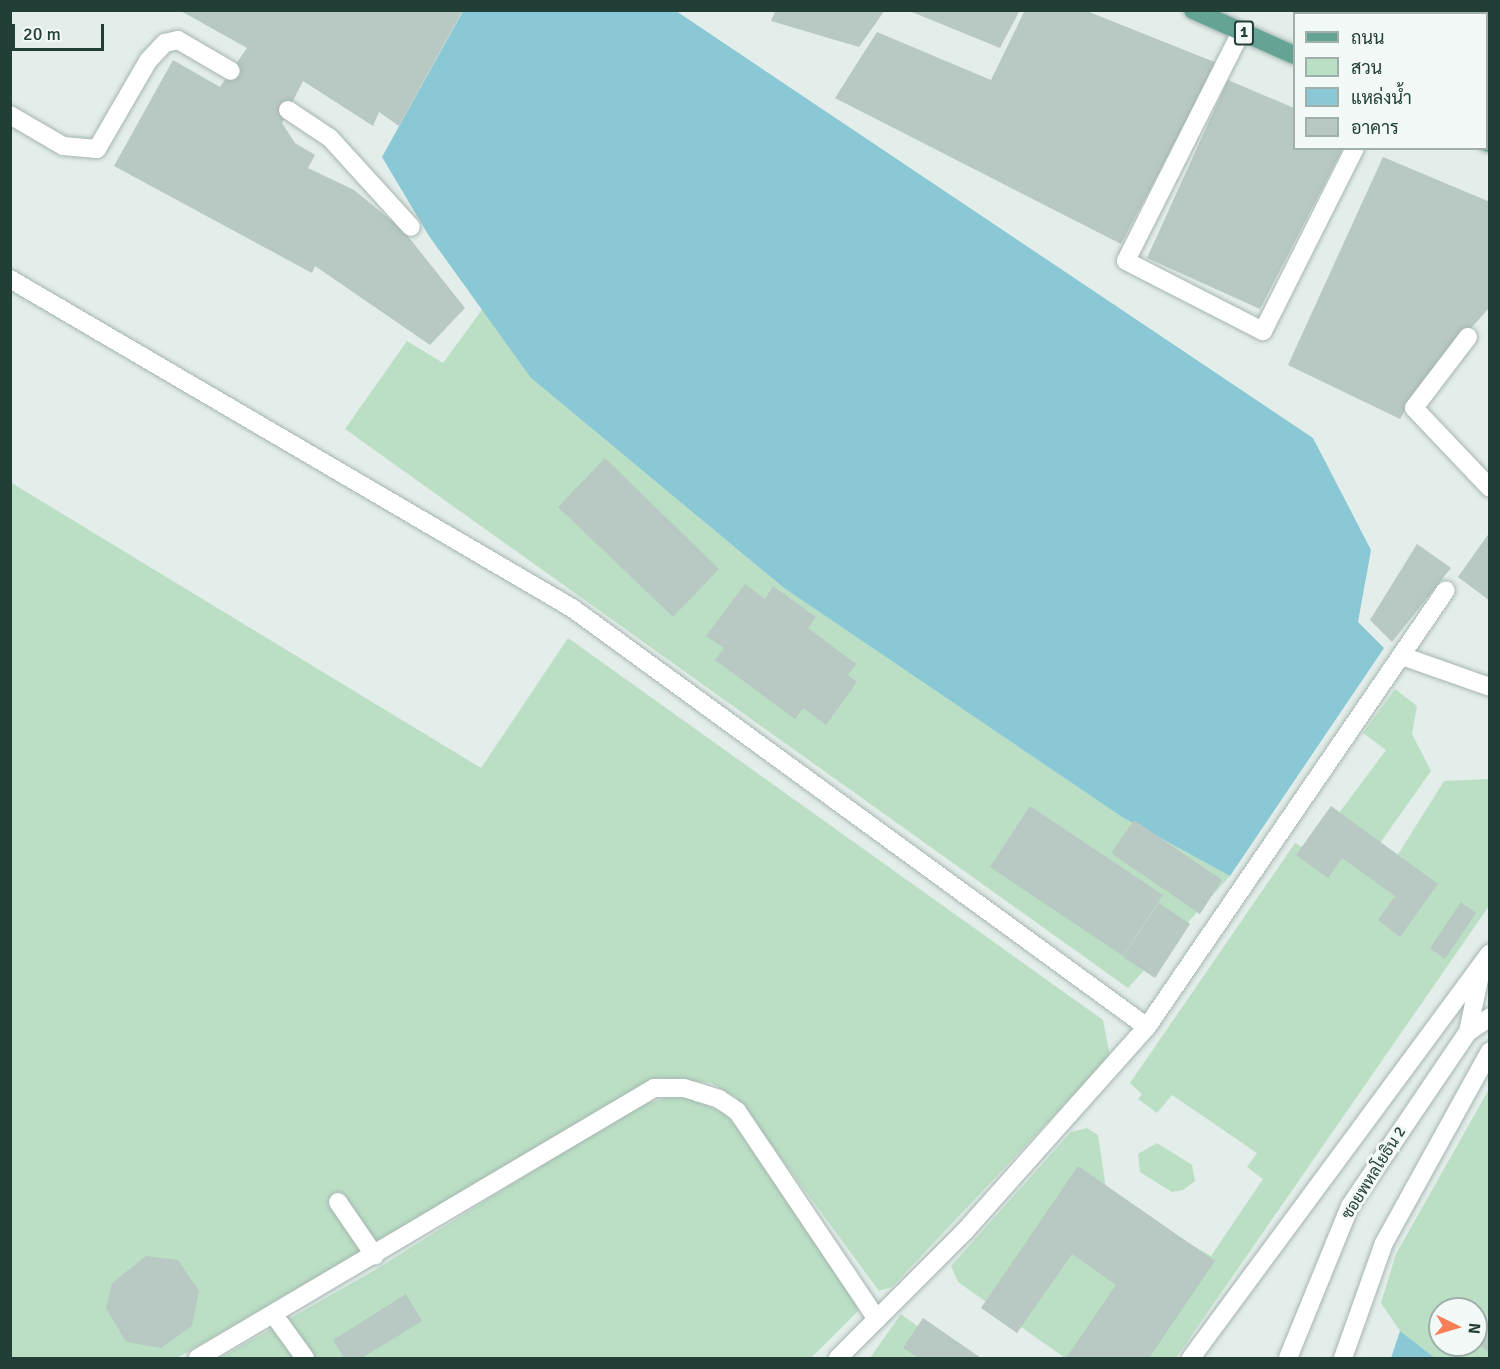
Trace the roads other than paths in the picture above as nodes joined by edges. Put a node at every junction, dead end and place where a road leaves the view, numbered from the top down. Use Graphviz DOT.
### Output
graph roads {
  1 [pos="1192,10"];
  2 [pos="1241,32"];
  3 [pos="1293,55"];
  4 [pos="231,71"];
  5 [pos="288,110"];
  6 [pos="10,115"];
  7 [pos="1354,150"];
  8 [pos="411,227"];
  9 [pos="10,279"];
  10 [pos="1467,337"];
  11 [pos="1490,488"];
  12 [pos="1446,590"];
  13 [pos="1402,656"];
  14 [pos="1490,687"];
  15 [pos="1486,958"];
  16 [pos="1490,1017"];
  17 [pos="1147,1027"];
  18 [pos="1468,1032"];
  19 [pos="1490,1051"];
  20 [pos="338,1202"];
  21 [pos="375,1256"];
  22 [pos="274,1315"];
  23 [pos="877,1319"];
  24 [pos="198,1359"];
  25 [pos="305,1359"];
  26 [pos="838,1359"];
  27 [pos="1191,1359"];
  28 [pos="1288,1359"];
  29 [pos="1343,1359"];
  1 -- 2 [label="main road, 1"];
  2 -- 3 [label="main road, 1"];
  2 -- 7 [label="street"];
  4 -- 6 [label="street"];
  5 -- 8 [label="street"];
  9 -- 17 [label="street"];
  10 -- 11 [label="street"];
  12 -- 13 [label="street"];
  13 -- 14 [label="street"];
  13 -- 17 [label="street"];
  15 -- 18 [label="street, ซอยพหลโยธิน 2"];
  15 -- 27 [label="street"];
  16 -- 18 [label="street, ซอยพหลโยธิน 2"];
  17 -- 23 [label="street"];
  18 -- 28 [label="street, ซอยพหลโยธิน 2"];
  19 -- 29 [label="street"];
  20 -- 21 [label="street"];
  21 -- 22 [label="street"];
  21 -- 23 [label="street"];
  22 -- 24 [label="street"];
  22 -- 25 [label="street"];
  23 -- 26 [label="street"];
}
